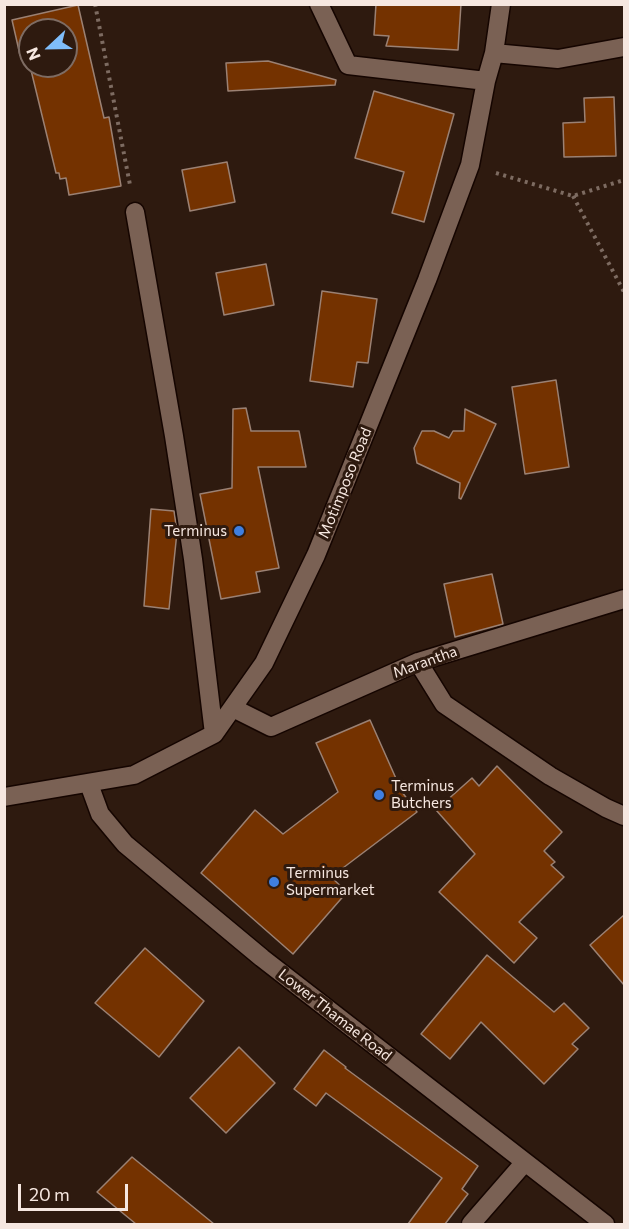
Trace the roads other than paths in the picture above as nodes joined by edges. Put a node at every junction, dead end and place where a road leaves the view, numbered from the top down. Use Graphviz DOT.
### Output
graph roads {
  1 [pos="319,4"];
  2 [pos="501,4"];
  3 [pos="624,47"];
  4 [pos="494,53"];
  5 [pos="486,81"];
  6 [pos="135,212"];
  7 [pos="624,599"];
  8 [pos="418,662"];
  9 [pos="233,708"];
  10 [pos="214,734"];
  11 [pos="89,784"];
  12 [pos="4,797"];
  13 [pos="624,816"];
  14 [pos="525,1162"];
  15 [pos="471,1224"];
  16 [pos="605,1224"];
  1 -- 5 [label="street"];
  2 -- 4 [label="street, Motimposo Road"];
  3 -- 4 [label="street"];
  4 -- 5 [label="street, Motimposo Road"];
  5 -- 9 [label="street, Motimposo Road"];
  6 -- 10 [label="street"];
  7 -- 8 [label="street, Marantha"];
  8 -- 9 [label="street, Marantha"];
  8 -- 13 [label="street"];
  9 -- 10 [label="street, Motimposo Road"];
  10 -- 11 [label="street, Motimposo Road"];
  11 -- 12 [label="street, Motimposo Road"];
  11 -- 14 [label="street, Lower Thamae Road"];
  14 -- 15 [label="street"];
  14 -- 16 [label="street, Lower Thamae Road"];
}
